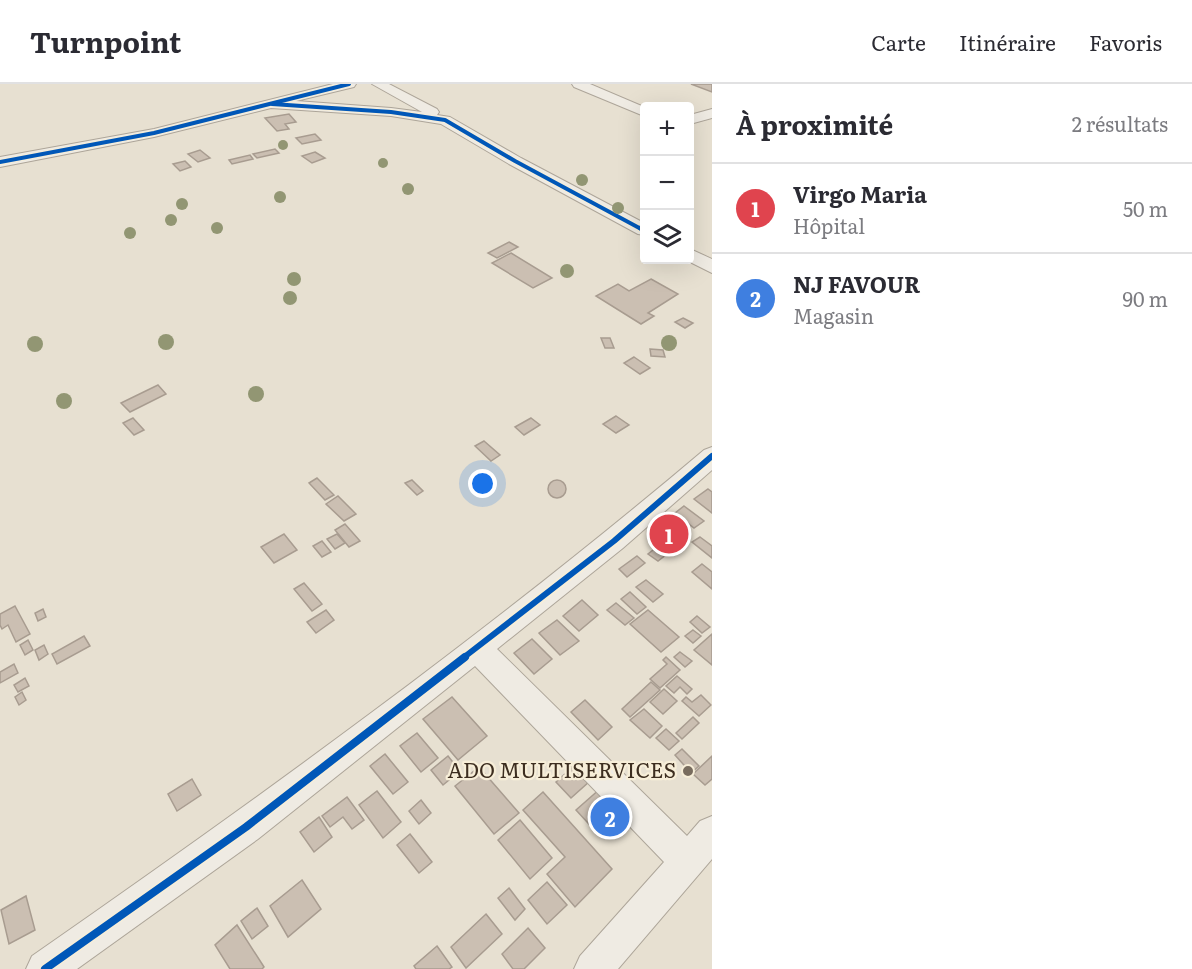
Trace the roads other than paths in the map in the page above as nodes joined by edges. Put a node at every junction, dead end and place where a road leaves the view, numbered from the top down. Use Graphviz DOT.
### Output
graph roads {
  1 [pos="349,84"];
  2 [pos="379,84"];
  3 [pos="579,84"];
  4 [pos="272,104"];
  5 [pos="640,110"];
  6 [pos="712,113"];
  7 [pos="694,119"];
  8 [pos="445,120"];
  9 [pos="0,162"];
  10 [pos="640,227"];
  11 [pos="694,256"];
  12 [pos="712,267"];
  13 [pos="712,456"];
  14 [pos="477,648"];
  15 [pos="712,833"];
  16 [pos="687,861"];
  17 [pos="45,969"];
  18 [pos="592,969"];
  1 -- 4 [label="street"];
  2 -- 8 [label="street"];
  3 -- 5 [label="street"];
  4 -- 8 [label="street"];
  4 -- 9 [label="street"];
  6 -- 7 [label="street"];
  8 -- 10 [label="street"];
  11 -- 12 [label="street"];
  13 -- 14 [label="street"];
  14 -- 16 [label="street"];
  14 -- 17 [label="street"];
  15 -- 16 [label="street"];
  16 -- 18 [label="street"];
}
